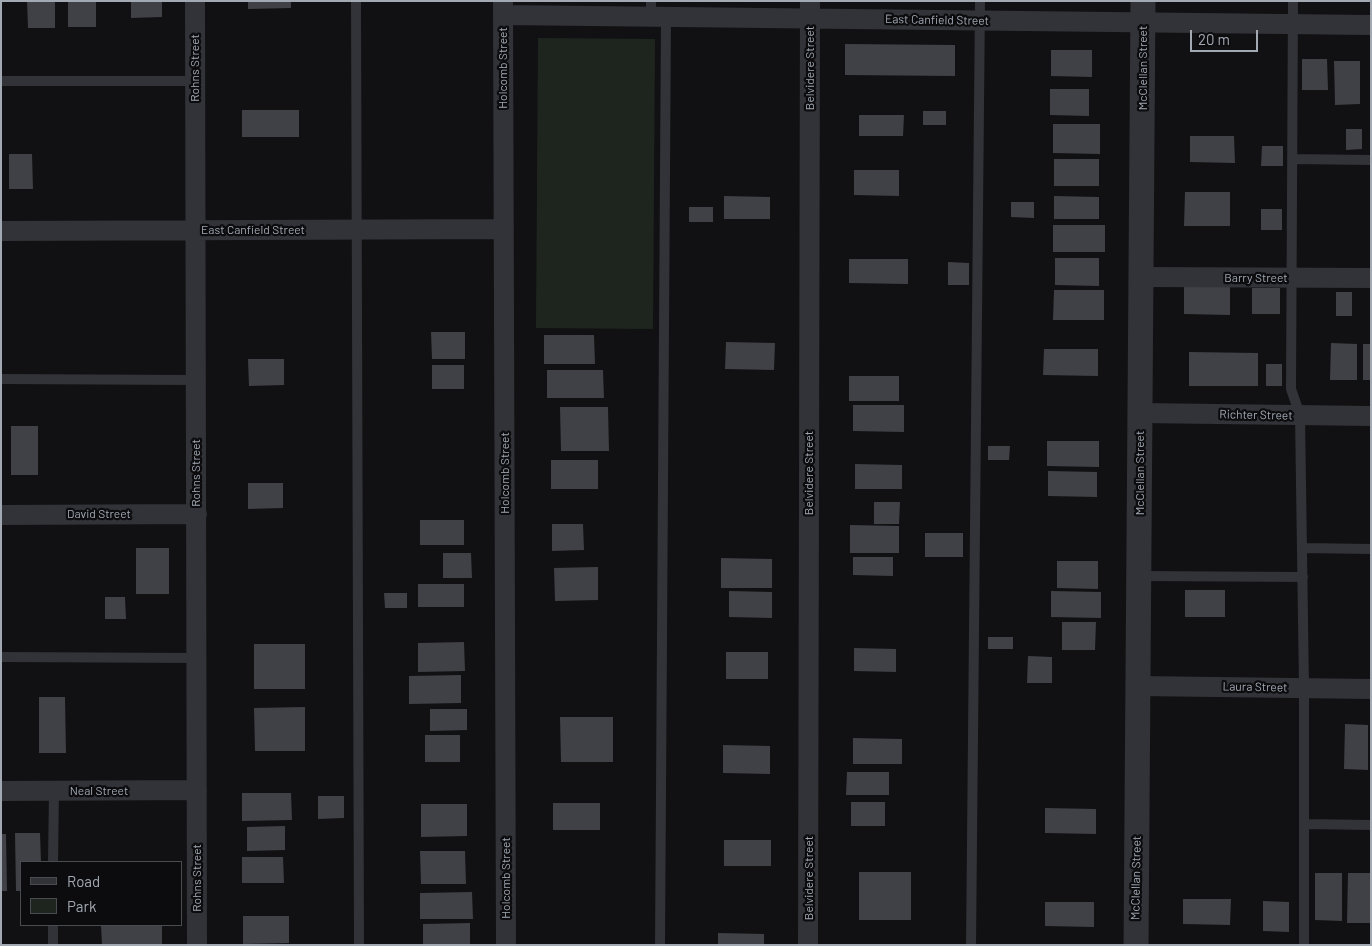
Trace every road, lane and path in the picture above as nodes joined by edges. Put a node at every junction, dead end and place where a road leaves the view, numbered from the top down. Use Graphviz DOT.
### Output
graph roads {
  1 [pos="195,1"];
  2 [pos="356,1"];
  3 [pos="1293,1"];
  4 [pos="503,8"];
  5 [pos="810,10"];
  6 [pos="656,11"];
  7 [pos="980,11"];
  8 [pos="1143,12"];
  9 [pos="1293,23"];
  10 [pos="1371,25"];
  11 [pos="1,81"];
  12 [pos="196,81"];
  13 [pos="1292,159"];
  14 [pos="1371,160"];
  15 [pos="504,229"];
  16 [pos="356,230"];
  17 [pos="1,231"];
  18 [pos="196,231"];
  19 [pos="1142,277"];
  20 [pos="1291,278"];
  21 [pos="1371,278"];
  22 [pos="1,379"];
  23 [pos="196,380"];
  24 [pos="1140,413"];
  25 [pos="1300,415"];
  26 [pos="1371,416"];
  27 [pos="196,514"];
  28 [pos="1,515"];
  29 [pos="1303,548"];
  30 [pos="1371,549"];
  31 [pos="1139,576"];
  32 [pos="1303,578"];
  33 [pos="1,657"];
  34 [pos="197,658"];
  35 [pos="1138,686"];
  36 [pos="1304,688"];
  37 [pos="1371,689"];
  38 [pos="197,790"];
  39 [pos="1,791"];
  40 [pos="54,791"];
  41 [pos="1304,824"];
  42 [pos="1371,825"];
  43 [pos="53,861"];
  44 [pos="53,926"];
  45 [pos="53,945"];
  46 [pos="197,945"];
  47 [pos="359,945"];
  48 [pos="506,945"];
  49 [pos="660,945"];
  50 [pos="808,945"];
  51 [pos="971,945"];
  52 [pos="1136,945"];
  53 [pos="1304,945"];
  1 -- 12 [label="street, Rohns Street"];
  2 -- 16 [label="lane"];
  3 -- 9 [label="lane"];
  4 -- 6 [label="street, East Canfield Street"];
  4 -- 15 [label="street, Holcomb Street"];
  5 -- 6 [label="street, East Canfield Street"];
  5 -- 7 [label="street, East Canfield Street"];
  5 -- 50 [label="street, Belvidere Street"];
  6 -- 49 [label="lane"];
  7 -- 8 [label="street, East Canfield Street"];
  7 -- 51 [label="lane"];
  8 -- 9 [label="street, East Canfield Street"];
  8 -- 19 [label="street, McClellan Street"];
  9 -- 10 [label="street, East Canfield Street"];
  9 -- 13 [label="lane"];
  11 -- 12 [label="lane"];
  12 -- 18 [label="street, Rohns Street"];
  13 -- 14 [label="lane"];
  13 -- 20 [label="lane"];
  15 -- 16 [label="street, East Canfield Street"];
  15 -- 48 [label="street, Holcomb Street"];
  16 -- 18 [label="street, East Canfield Street"];
  16 -- 47 [label="lane"];
  17 -- 18 [label="street, East Canfield Street"];
  18 -- 23 [label="street, Rohns Street"];
  19 -- 20 [label="street, Barry Street"];
  19 -- 24 [label="street, McClellan Street"];
  20 -- 21 [label="street, Barry Street"];
  20 -- 25 [label="lane"];
  22 -- 23 [label="lane"];
  23 -- 27 [label="street, Rohns Street"];
  24 -- 25 [label="street, Richter Street"];
  24 -- 31 [label="street, McClellan Street"];
  25 -- 26 [label="street, Richter Street"];
  25 -- 29 [label="lane"];
  27 -- 28 [label="street, David Street"];
  27 -- 34 [label="street, Rohns Street"];
  29 -- 30 [label="lane"];
  29 -- 32 [label="lane"];
  31 -- 32 [label="lane"];
  31 -- 35 [label="street, McClellan Street"];
  32 -- 36 [label="lane"];
  33 -- 34 [label="lane"];
  34 -- 38 [label="street, Rohns Street"];
  35 -- 36 [label="street, Laura Street"];
  35 -- 52 [label="street, McClellan Street"];
  36 -- 37 [label="street, Laura Street"];
  36 -- 41 [label="lane"];
  38 -- 40 [label="street, Neal Street"];
  38 -- 46 [label="street, Rohns Street"];
  39 -- 40 [label="street, Neal Street"];
  40 -- 43 [label="lane"];
  41 -- 42 [label="lane"];
  41 -- 53 [label="lane"];
  44 -- 45 [label="lane"];
}
